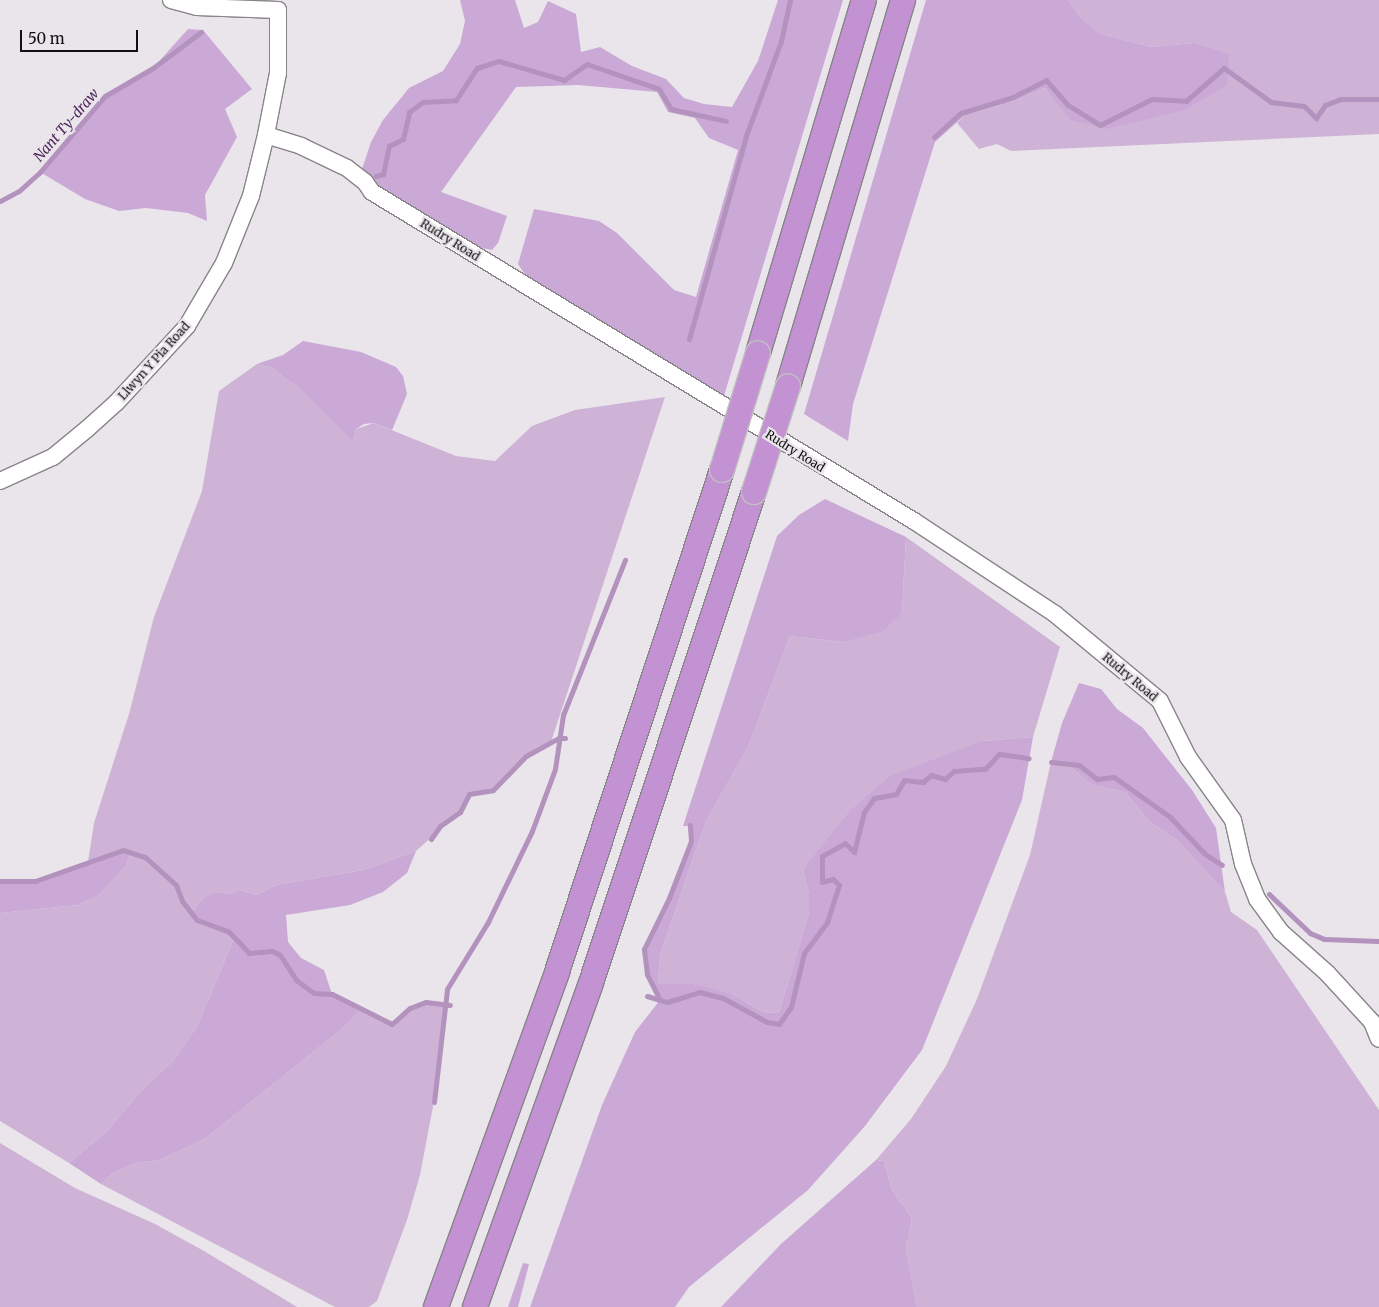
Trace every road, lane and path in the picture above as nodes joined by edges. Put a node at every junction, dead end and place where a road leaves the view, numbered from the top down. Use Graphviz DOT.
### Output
graph roads {
  1 [pos="171,0"];
  2 [pos="864,0"];
  3 [pos="903,0"];
  4 [pos="278,5"];
  5 [pos="266,135"];
  6 [pos="0,481"];
  7 [pos="1379,1039"];
  8 [pos="436,1307"];
  9 [pos="475,1307"];
  1 -- 4 [label="street"];
  2 -- 8 [label="highway, bridge"];
  3 -- 9 [label="highway, bridge"];
  4 -- 5 [label="street"];
  5 -- 6 [label="street, Llwyn Y Pia Road"];
  5 -- 7 [label="street, Rudry Road"];
}
